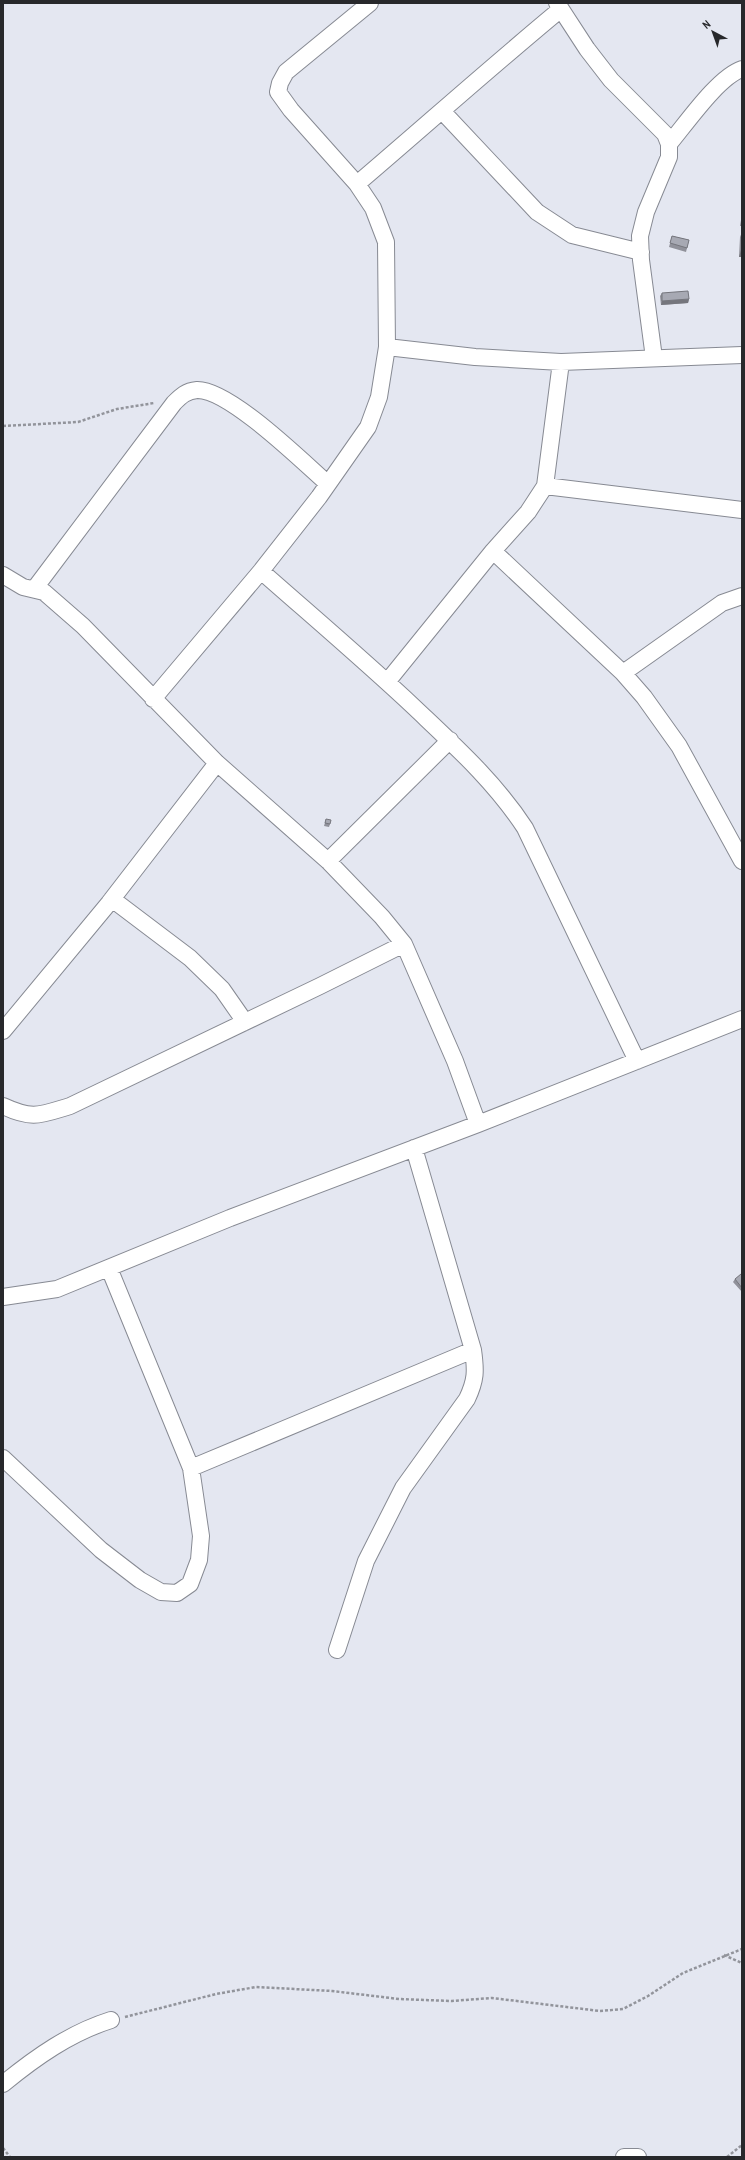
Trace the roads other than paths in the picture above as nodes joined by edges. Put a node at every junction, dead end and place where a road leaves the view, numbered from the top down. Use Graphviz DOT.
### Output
graph roads {
  1 [pos="370,3"];
  2 [pos="559,6"];
  3 [pos="742,69"];
  4 [pos="442,111"];
  5 [pos="670,144"];
  6 [pos="357,184"];
  7 [pos="641,252"];
  8 [pos="386,347"];
  9 [pos="742,355"];
  10 [pos="654,358"];
  11 [pos="561,362"];
  12 [pos="328,484"];
  13 [pos="545,486"];
  14 [pos="742,510"];
  15 [pos="493,551"];
  16 [pos="261,571"];
  17 [pos="3,575"];
  18 [pos="35,588"];
  19 [pos="742,596"];
  20 [pos="623,673"];
  21 [pos="387,682"];
  22 [pos="153,699"];
  23 [pos="450,740"];
  24 [pos="217,763"];
  25 [pos="328,861"];
  26 [pos="742,861"];
  27 [pos="112,899"];
  28 [pos="404,944"];
  29 [pos="742,1019"];
  30 [pos="245,1022"];
  31 [pos="3,1031"];
  32 [pos="637,1061"];
  33 [pos="3,1106"];
  34 [pos="478,1124"];
  35 [pos="414,1148"];
  36 [pos="109,1268"];
  37 [pos="3,1297"];
  38 [pos="473,1350"];
  39 [pos="3,1458"];
  40 [pos="191,1468"];
  41 [pos="336,1650"];
  42 [pos="111,2020"];
  43 [pos="3,2084"];
  44 [pos="624,2157"];
  45 [pos="638,2157"];
  1 -- 6 [label="street"];
  2 -- 4 [label="street"];
  2 -- 5 [label="street"];
  3 -- 5 [label="street"];
  4 -- 6 [label="street"];
  4 -- 7 [label="street"];
  5 -- 7 [label="street"];
  6 -- 8 [label="street"];
  7 -- 10 [label="street"];
  8 -- 11 [label="street"];
  8 -- 12 [label="street"];
  9 -- 10 [label="street"];
  10 -- 11 [label="street"];
  11 -- 13 [label="street"];
  12 -- 16 [label="street"];
  12 -- 18 [label="street"];
  13 -- 14 [label="street"];
  13 -- 15 [label="street"];
  15 -- 20 [label="street"];
  15 -- 21 [label="street"];
  16 -- 21 [label="street"];
  16 -- 22 [label="street"];
  17 -- 18 [label="street"];
  18 -- 22 [label="street"];
  19 -- 20 [label="street"];
  20 -- 26 [label="street"];
  21 -- 23 [label="street"];
  22 -- 24 [label="street"];
  23 -- 25 [label="street"];
  23 -- 32 [label="street"];
  24 -- 25 [label="street"];
  24 -- 27 [label="street"];
  25 -- 28 [label="street"];
  27 -- 30 [label="street"];
  27 -- 31 [label="street"];
  28 -- 30 [label="street"];
  28 -- 34 [label="street"];
  29 -- 32 [label="street"];
  30 -- 33 [label="street"];
  32 -- 34 [label="street"];
  34 -- 35 [label="street"];
  35 -- 36 [label="street"];
  35 -- 38 [label="street"];
  36 -- 37 [label="street"];
  36 -- 40 [label="street"];
  38 -- 40 [label="street"];
  38 -- 41 [label="street"];
  39 -- 40 [label="street"];
  42 -- 43 [label="street"];
  44 -- 45 [label="street"];
}
